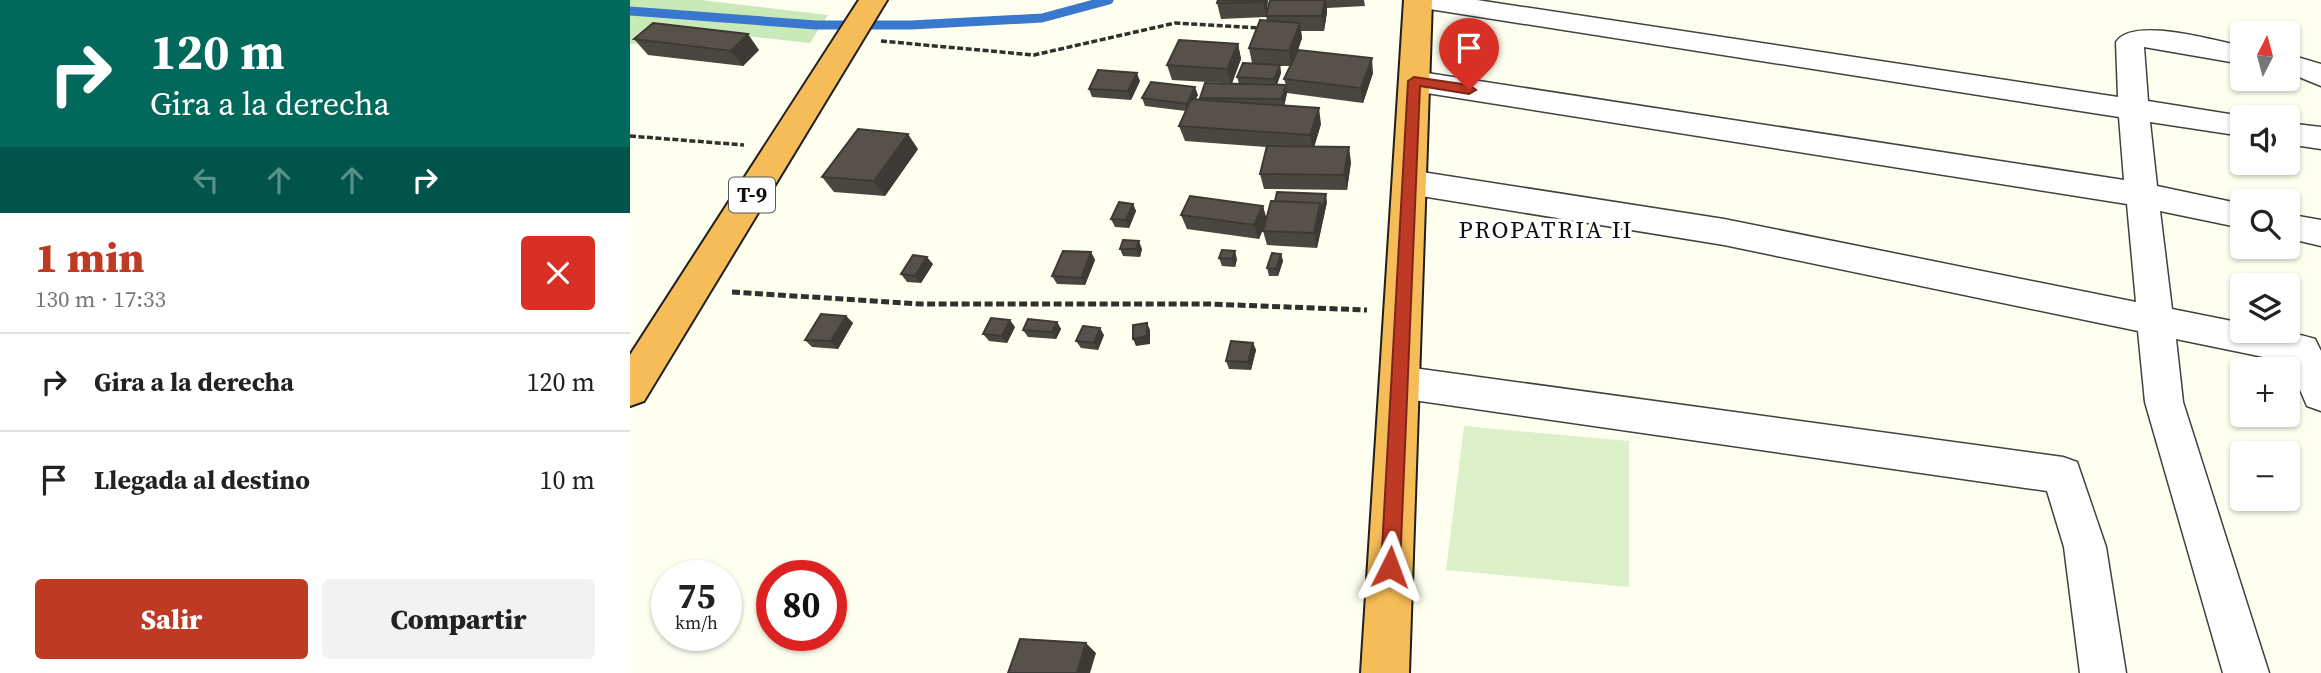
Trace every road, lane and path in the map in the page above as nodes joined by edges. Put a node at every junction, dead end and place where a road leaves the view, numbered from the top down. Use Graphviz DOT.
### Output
graph roads {
  1 [pos="873,0"];
  2 [pos="1418,0"];
  3 [pos="1423,0"];
  4 [pos="1264,29"];
  5 [pos="849,38"];
  6 [pos="2230,53"];
  7 [pos="2300,65"];
  8 [pos="2321,77"];
  9 [pos="1414,81"];
  10 [pos="2133,109"];
  11 [pos="2230,124"];
  12 [pos="2300,135"];
  13 [pos="630,136"];
  14 [pos="2321,138"];
  15 [pos="784,143"];
  16 [pos="1409,182"];
  17 [pos="2142,195"];
  18 [pos="2230,213"];
  19 [pos="2300,229"];
  20 [pos="2321,233"];
  21 [pos="693,289"];
  22 [pos="1402,311"];
  23 [pos="2155,320"];
  24 [pos="1399,382"];
  25 [pos="630,389"];
  26 [pos="2321,395"];
  27 [pos="1385,673"];
  28 [pos="2103,673"];
  29 [pos="2246,673"];
  1 -- 5 [label="highway, T-9"];
  2 -- 9 [label="highway"];
  3 -- 10 [label="street"];
  4 -- 5 [label="path"];
  5 -- 15 [label="highway, T-9"];
  6 -- 10 [label="street"];
  7 -- 8 [label="street"];
  9 -- 16 [label="highway"];
  9 -- 17 [label="street"];
  10 -- 11 [label="street"];
  10 -- 17 [label="street"];
  12 -- 14 [label="street"];
  13 -- 15 [label="path"];
  15 -- 21 [label="highway, T-9"];
  16 -- 22 [label="highway"];
  16 -- 23 [label="street"];
  17 -- 18 [label="street"];
  17 -- 23 [label="street"];
  19 -- 20 [label="street"];
  21 -- 22 [label="path"];
  21 -- 25 [label="highway, T-9"];
  22 -- 24 [label="highway"];
  23 -- 26 [label="street"];
  23 -- 29 [label="street"];
  24 -- 27 [label="highway"];
  24 -- 28 [label="street"];
}
